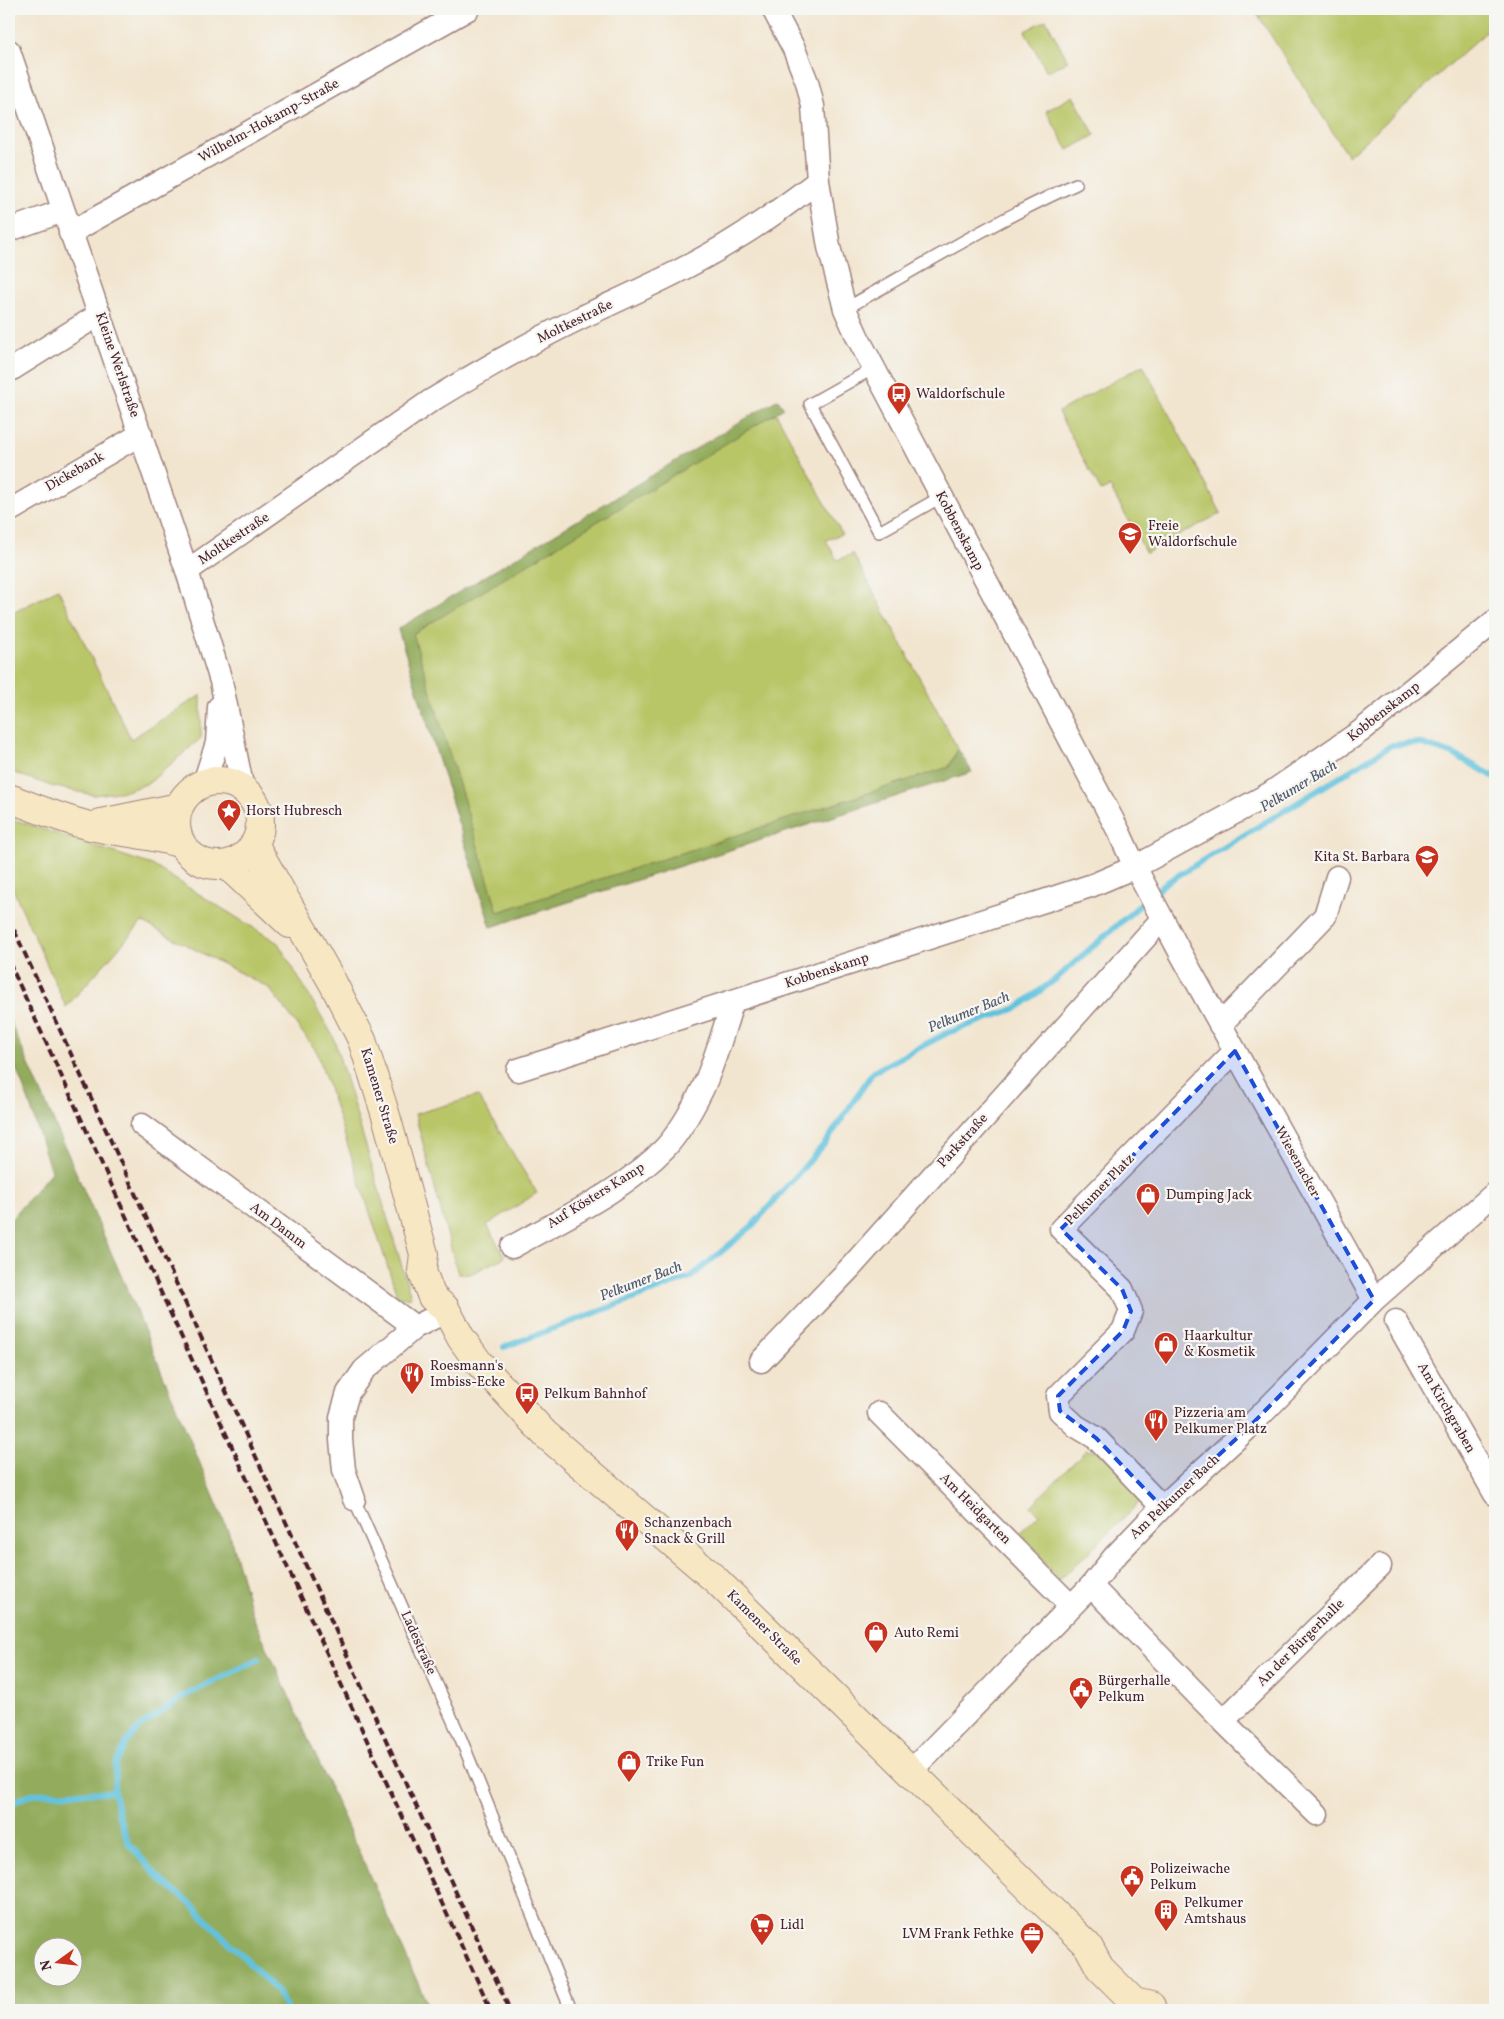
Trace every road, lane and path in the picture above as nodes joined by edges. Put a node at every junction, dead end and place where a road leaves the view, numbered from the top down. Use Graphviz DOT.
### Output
graph roads {
  1 [pos="468,9"];
  2 [pos="773,9"];
  3 [pos="9,50"];
  4 [pos="818,181"];
  5 [pos="1076,184"];
  6 [pos="63,211"];
  7 [pos="9,230"];
  8 [pos="70,233"];
  9 [pos="845,309"];
  10 [pos="100,314"];
  11 [pos="874,368"];
  12 [pos="9,371"];
  13 [pos="141,434"];
  14 [pos="941,497"];
  15 [pos="9,511"];
  16 [pos="187,571"];
  17 [pos="1495,621"];
  18 [pos="221,681"];
  19 [pos="204,783"];
  20 [pos="243,790"];
  21 [pos="9,798"];
  22 [pos="179,807"];
  23 [pos="90,826"];
  24 [pos="181,844"];
  25 [pos="254,844"];
  26 [pos="227,865"];
  27 [pos="1140,877"];
  28 [pos="1337,877"];
  29 [pos="1159,914"];
  30 [pos="313,946"];
  31 [pos="733,1001"];
  32 [pos="1220,1024"];
  33 [pos="1235,1051"];
  34 [pos="518,1070"];
  35 [pos="142,1125"];
  36 [pos="1495,1193"];
  37 [pos="512,1247"];
  38 [pos="1374,1300"];
  39 [pos="446,1310"];
  40 [pos="1396,1322"];
  41 [pos="414,1327"];
  42 [pos="761,1361"];
  43 [pos="879,1413"];
  44 [pos="1495,1494"];
  45 [pos="354,1499"];
  46 [pos="1162,1507"];
  47 [pos="1380,1566"];
  48 [pos="1091,1586"];
  49 [pos="1071,1606"];
  50 [pos="1223,1721"];
  51 [pos="910,1772"];
  52 [pos="1317,1814"];
  53 [pos="1153,2008"];
  54 [pos="571,2010"];
  1 -- 8 [label="street, Wilhelm-Hokamp-Straße"];
  2 -- 4 [label="street"];
  3 -- 6 [label="street, Kleine Werlstraße"];
  4 -- 9 [label="street, Kobbenskamp"];
  4 -- 16 [label="street, Moltkestraße"];
  5 -- 9 [label="lane"];
  6 -- 7 [label="street"];
  6 -- 8 [label="street, Kleine Werlstraße"];
  8 -- 10 [label="street, Kleine Werlstraße"];
  9 -- 11 [label="street, Kobbenskamp"];
  10 -- 12 [label="street"];
  10 -- 13 [label="street, Kleine Werlstraße"];
  11 -- 14 [label="street, Kobbenskamp"];
  11 -- 14 [label="lane"];
  13 -- 15 [label="street, Dickebank"];
  13 -- 16 [label="street, Kleine Werlstraße"];
  14 -- 27 [label="street, Kobbenskamp"];
  16 -- 18 [label="street, Kleine Werlstraße"];
  17 -- 27 [label="street, Kobbenskamp"];
  18 -- 19 [label="street, Kleine Werlstraße"];
  18 -- 20 [label="street, Kleine Werlstraße"];
  19 -- 20 [label="main road"];
  19 -- 22 [label="main road"];
  20 -- 25 [label="main road"];
  21 -- 23 [label="main road"];
  22 -- 23 [label="main road"];
  22 -- 24 [label="main road"];
  23 -- 24 [label="main road"];
  24 -- 26 [label="main road"];
  25 -- 26 [label="main road"];
  25 -- 30 [label="main road, Kamener Straße"];
  26 -- 30 [label="main road, Kamener Straße"];
  27 -- 29 [label="street, Wiesenacker"];
  27 -- 31 [label="street, Kobbenskamp"];
  28 -- 32 [label="street"];
  29 -- 32 [label="street, Wiesenacker"];
  29 -- 42 [label="street, Parkstraße"];
  30 -- 39 [label="main road, Kamener Straße"];
  31 -- 34 [label="street, Kobbenskamp"];
  31 -- 37 [label="street, Auf Kösters Kamp"];
  32 -- 33 [label="street, Wiesenacker"];
  33 -- 38 [label="street, Wiesenacker"];
  33 -- 46 [label="street, Pelkumer Platz"];
  35 -- 41 [label="street, Am Damm"];
  36 -- 38 [label="street, Am Pelkumer Bach"];
  38 -- 46 [label="street, Am Pelkumer Bach"];
  39 -- 41 [label="street, Ladestraße"];
  39 -- 51 [label="main road, Kamener Straße"];
  40 -- 44 [label="street, Am Kirchgraben"];
  41 -- 45 [label="street, Ladestraße"];
  43 -- 49 [label="street, Am Heidgarten"];
  45 -- 54 [label="lane, Ladestraße"];
  46 -- 48 [label="street, Am Pelkumer Bach"];
  47 -- 50 [label="street, An der Bürgerhalle"];
  48 -- 49 [label="street, Am Pelkumer Bach"];
  48 -- 50 [label="street"];
  49 -- 51 [label="street, Am Pelkumer Bach"];
  50 -- 52 [label="street"];
  51 -- 53 [label="main road, Kamener Straße"];
}
